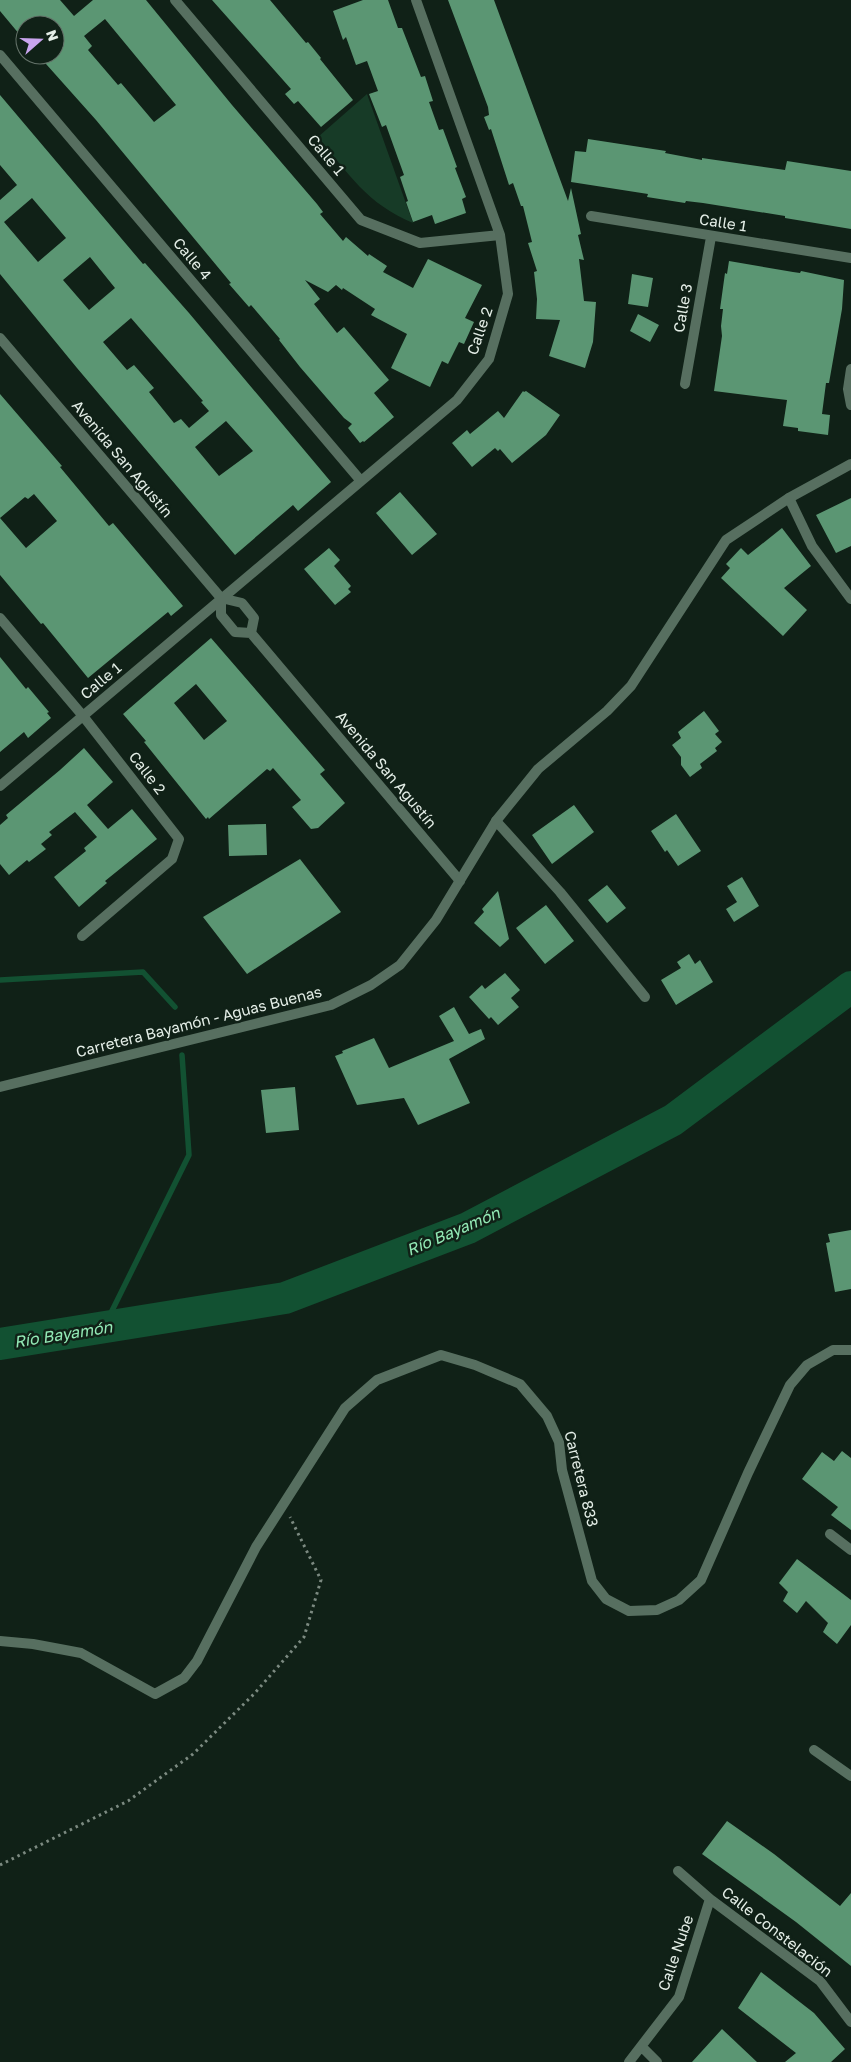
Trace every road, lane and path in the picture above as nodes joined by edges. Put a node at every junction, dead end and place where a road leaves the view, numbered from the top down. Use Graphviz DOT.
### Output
graph roads {
  1 [pos="175,0"];
  2 [pos="416,0"];
  3 [pos="0,55"];
  4 [pos="591,216"];
  5 [pos="500,235"];
  6 [pos="711,237"];
  7 [pos="851,258"];
  8 [pos="0,338"];
  9 [pos="851,369"];
  10 [pos="685,384"];
  11 [pos="851,404"];
  12 [pos="851,464"];
  13 [pos="361,481"];
  14 [pos="789,498"];
  15 [pos="221,598"];
  16 [pos="851,599"];
  17 [pos="0,618"];
  18 [pos="251,633"];
  19 [pos="83,716"];
  20 [pos="0,786"];
  21 [pos="496,821"];
  22 [pos="460,881"];
  23 [pos="82,936"];
  24 [pos="645,996"];
  25 [pos="0,1087"];
  26 [pos="851,1350"];
  27 [pos="284,1505"];
  28 [pos="830,1534"];
  29 [pos="851,1550"];
  30 [pos="0,1641"];
  31 [pos="814,1750"];
  32 [pos="851,1776"];
  33 [pos="0,1864"];
  34 [pos="678,1871"];
  35 [pos="710,1899"];
  36 [pos="851,2022"];
  37 [pos="642,2047"];
  38 [pos="629,2062"];
  39 [pos="656,2062"];
  1 -- 5 [label="street, Calle 1"];
  2 -- 5 [label="street, Calle 2"];
  3 -- 13 [label="street, Calle 4"];
  4 -- 6 [label="street, Calle 1"];
  5 -- 13 [label="street, Calle 2"];
  6 -- 7 [label="street, Calle 1"];
  6 -- 10 [label="street, Calle 3"];
  8 -- 15 [label="street, Avenida San Agustín"];
  9 -- 11 [label="street"];
  12 -- 14 [label="street, Carretera Bayamón - Aguas Buenas"];
  13 -- 15 [label="street, Calle 2"];
  14 -- 16 [label="street"];
  14 -- 21 [label="street, Carretera Bayamón - Aguas Buenas"];
  15 -- 18 [label="street, Avenida San Agustín"];
  15 -- 18 [label="street"];
  15 -- 19 [label="street, Calle 1"];
  17 -- 19 [label="street, Calle 2"];
  18 -- 22 [label="street, Avenida San Agustín"];
  19 -- 20 [label="street, Calle 1"];
  19 -- 23 [label="street, Calle 2"];
  21 -- 22 [label="street, Carretera Bayamón - Aguas Buenas"];
  21 -- 24 [label="street"];
  22 -- 25 [label="street, Carretera Bayamón - Aguas Buenas"];
  26 -- 27 [label="street, Carretera 833"];
  27 -- 30 [label="street, Carretera 833"];
  27 -- 33 [label="path"];
  28 -- 29 [label="street"];
  31 -- 32 [label="street"];
  34 -- 35 [label="street, Calle Constelación"];
  35 -- 36 [label="street, Calle Constelación"];
  35 -- 37 [label="street, Calle Nube"];
  37 -- 38 [label="street, Calle Nube"];
  37 -- 39 [label="street"];
}
